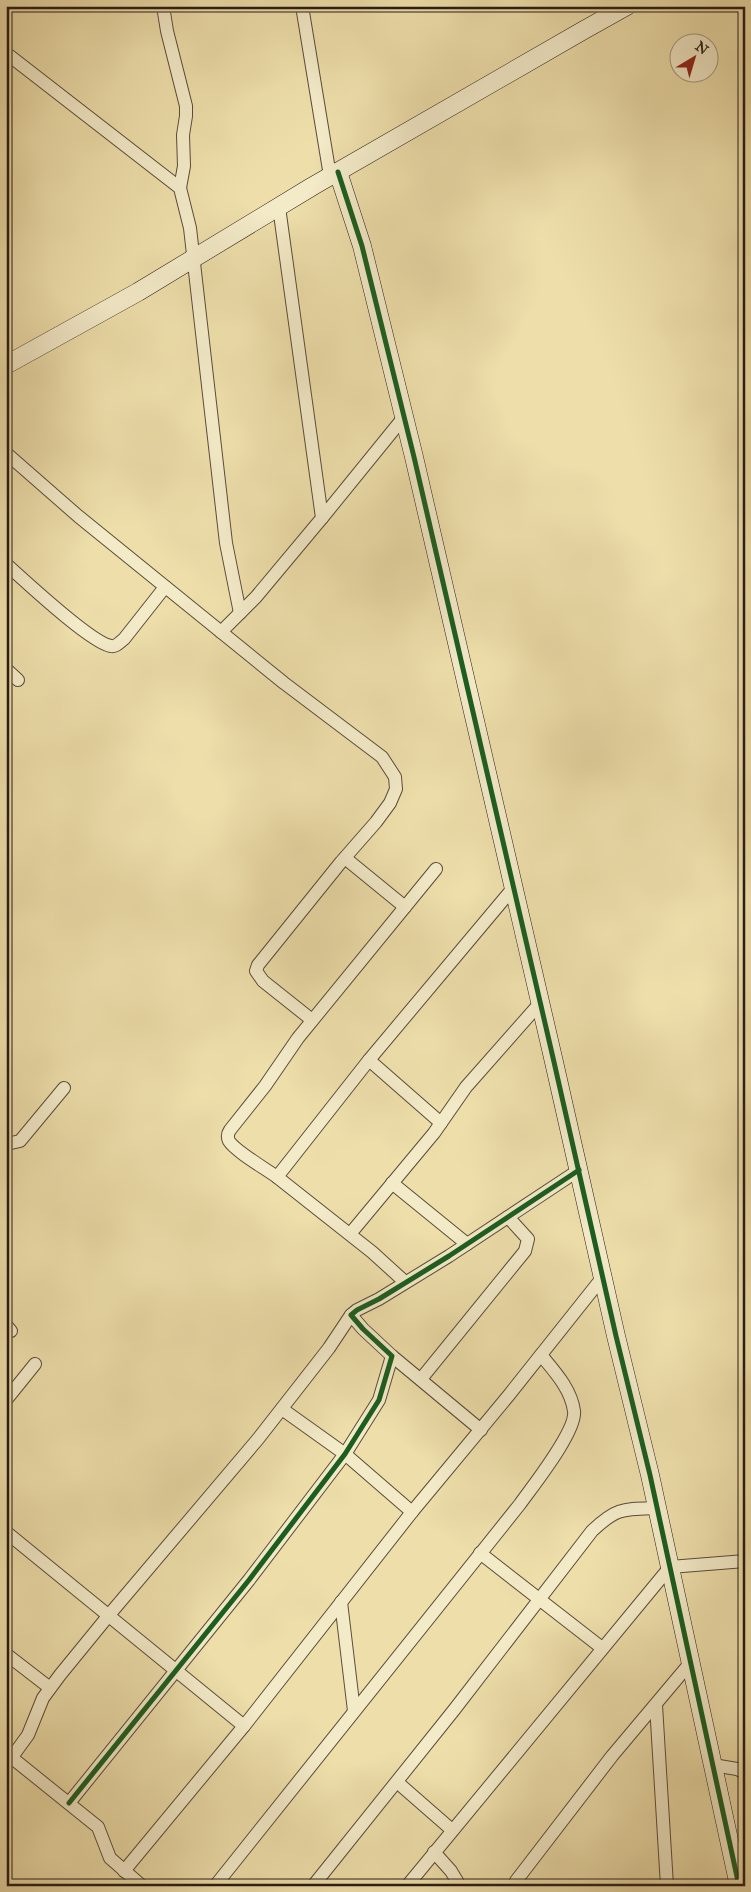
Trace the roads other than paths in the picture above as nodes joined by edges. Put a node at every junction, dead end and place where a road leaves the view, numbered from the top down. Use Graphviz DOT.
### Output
graph roads {
  1 [pos="163,6"];
  2 [pos="302,6"];
  3 [pos="627,6"];
  4 [pos="6,53"];
  5 [pos="337,172"];
  6 [pos="180,188"];
  7 [pos="279,207"];
  8 [pos="194,258"];
  9 [pos="6,365"];
  10 [pos="404,417"];
  11 [pos="6,453"];
  12 [pos="322,518"];
  13 [pos="6,564"];
  14 [pos="165,587"];
  15 [pos="240,612"];
  16 [pos="221,632"];
  17 [pos="6,670"];
  18 [pos="18,680"];
  19 [pos="345,858"];
  20 [pos="436,869"];
  21 [pos="514,886"];
  22 [pos="405,907"];
  23 [pos="541,1002"];
  24 [pos="312,1020"];
  25 [pos="369,1060"];
  26 [pos="64,1088"];
  27 [pos="441,1123"];
  28 [pos="6,1141"];
  29 [pos="579,1170"];
  30 [pos="277,1177"];
  31 [pos="392,1183"];
  32 [pos="508,1217"];
  33 [pos="350,1234"];
  34 [pos="466,1244"];
  35 [pos="602,1278"];
  36 [pos="405,1282"];
  37 [pos="351,1315"];
  38 [pos="542,1355"];
  39 [pos="392,1356"];
  40 [pos="35,1364"];
  41 [pos="421,1380"];
  42 [pos="6,1400"];
  43 [pos="282,1409"];
  44 [pos="480,1430"];
  45 [pos="345,1454"];
  46 [pos="658,1508"];
  47 [pos="412,1512"];
  48 [pos="6,1532"];
  49 [pos="480,1553"];
  50 [pos="745,1561"];
  51 [pos="670,1567"];
  52 [pos="539,1599"];
  53 [pos="341,1602"];
  54 [pos="109,1615"];
  55 [pos="602,1648"];
  56 [pos="6,1654"];
  57 [pos="691,1662"];
  58 [pos="176,1669"];
  59 [pos="50,1688"];
  60 [pos="656,1704"];
  61 [pos="354,1711"];
  62 [pos="244,1726"];
  63 [pos="9,1755"];
  64 [pos="713,1766"];
  65 [pos="745,1773"];
  66 [pos="397,1782"];
  67 [pos="69,1803"];
  68 [pos="452,1830"];
  69 [pos="434,1852"];
  70 [pos="124,1871"];
  71 [pos="142,1886"];
  72 [pos="215,1886"];
  73 [pos="313,1886"];
  74 [pos="407,1886"];
  75 [pos="460,1886"];
  76 [pos="516,1886"];
  77 [pos="667,1886"];
  78 [pos="739,1886"];
  1 -- 6 [label="street"];
  2 -- 5 [label="street"];
  3 -- 5 [label="street"];
  4 -- 6 [label="street"];
  5 -- 7 [label="street"];
  5 -- 10 [label="street"];
  6 -- 8 [label="street"];
  7 -- 8 [label="street"];
  7 -- 12 [label="street"];
  8 -- 9 [label="street"];
  8 -- 15 [label="street"];
  10 -- 12 [label="street"];
  10 -- 21 [label="street"];
  11 -- 14 [label="street"];
  12 -- 15 [label="street"];
  13 -- 14 [label="street"];
  14 -- 16 [label="street"];
  15 -- 16 [label="street"];
  16 -- 19 [label="street"];
  17 -- 18 [label="street"];
  19 -- 22 [label="street"];
  19 -- 24 [label="street"];
  20 -- 22 [label="street"];
  21 -- 23 [label="street"];
  21 -- 25 [label="street"];
  22 -- 24 [label="street"];
  23 -- 27 [label="street"];
  23 -- 29 [label="street"];
  24 -- 30 [label="street"];
  25 -- 27 [label="street"];
  25 -- 30 [label="street"];
  26 -- 28 [label="street"];
  27 -- 31 [label="street"];
  29 -- 32 [label="street"];
  29 -- 35 [label="street"];
  30 -- 33 [label="street"];
  31 -- 33 [label="street"];
  31 -- 34 [label="street"];
  32 -- 34 [label="street"];
  32 -- 41 [label="street"];
  33 -- 36 [label="street"];
  34 -- 36 [label="street"];
  35 -- 38 [label="street"];
  35 -- 46 [label="street"];
  36 -- 37 [label="street"];
  37 -- 39 [label="street"];
  37 -- 43 [label="street"];
  38 -- 44 [label="street"];
  38 -- 49 [label="street"];
  39 -- 41 [label="street"];
  39 -- 45 [label="street"];
  40 -- 42 [label="street"];
  41 -- 44 [label="street"];
  43 -- 45 [label="street"];
  43 -- 54 [label="street"];
  44 -- 47 [label="street"];
  45 -- 47 [label="street"];
  45 -- 58 [label="street"];
  46 -- 51 [label="street"];
  46 -- 52 [label="street"];
  47 -- 53 [label="street"];
  48 -- 54 [label="street"];
  49 -- 52 [label="street"];
  49 -- 61 [label="street"];
  50 -- 51 [label="street"];
  51 -- 55 [label="street"];
  51 -- 57 [label="street"];
  52 -- 55 [label="street"];
  52 -- 66 [label="street"];
  53 -- 61 [label="street"];
  53 -- 62 [label="street"];
  54 -- 58 [label="street"];
  54 -- 59 [label="street"];
  55 -- 68 [label="street"];
  56 -- 59 [label="street"];
  57 -- 60 [label="street"];
  57 -- 64 [label="street"];
  58 -- 62 [label="street"];
  58 -- 67 [label="street"];
  59 -- 63 [label="street"];
  60 -- 76 [label="street"];
  60 -- 77 [label="street"];
  61 -- 72 [label="street"];
  62 -- 70 [label="street"];
  63 -- 67 [label="street"];
  64 -- 65 [label="street"];
  64 -- 78 [label="street"];
  66 -- 68 [label="street"];
  66 -- 73 [label="street"];
  67 -- 70 [label="street"];
  68 -- 69 [label="street"];
  69 -- 74 [label="street"];
  69 -- 75 [label="street"];
  70 -- 71 [label="street"];
}
